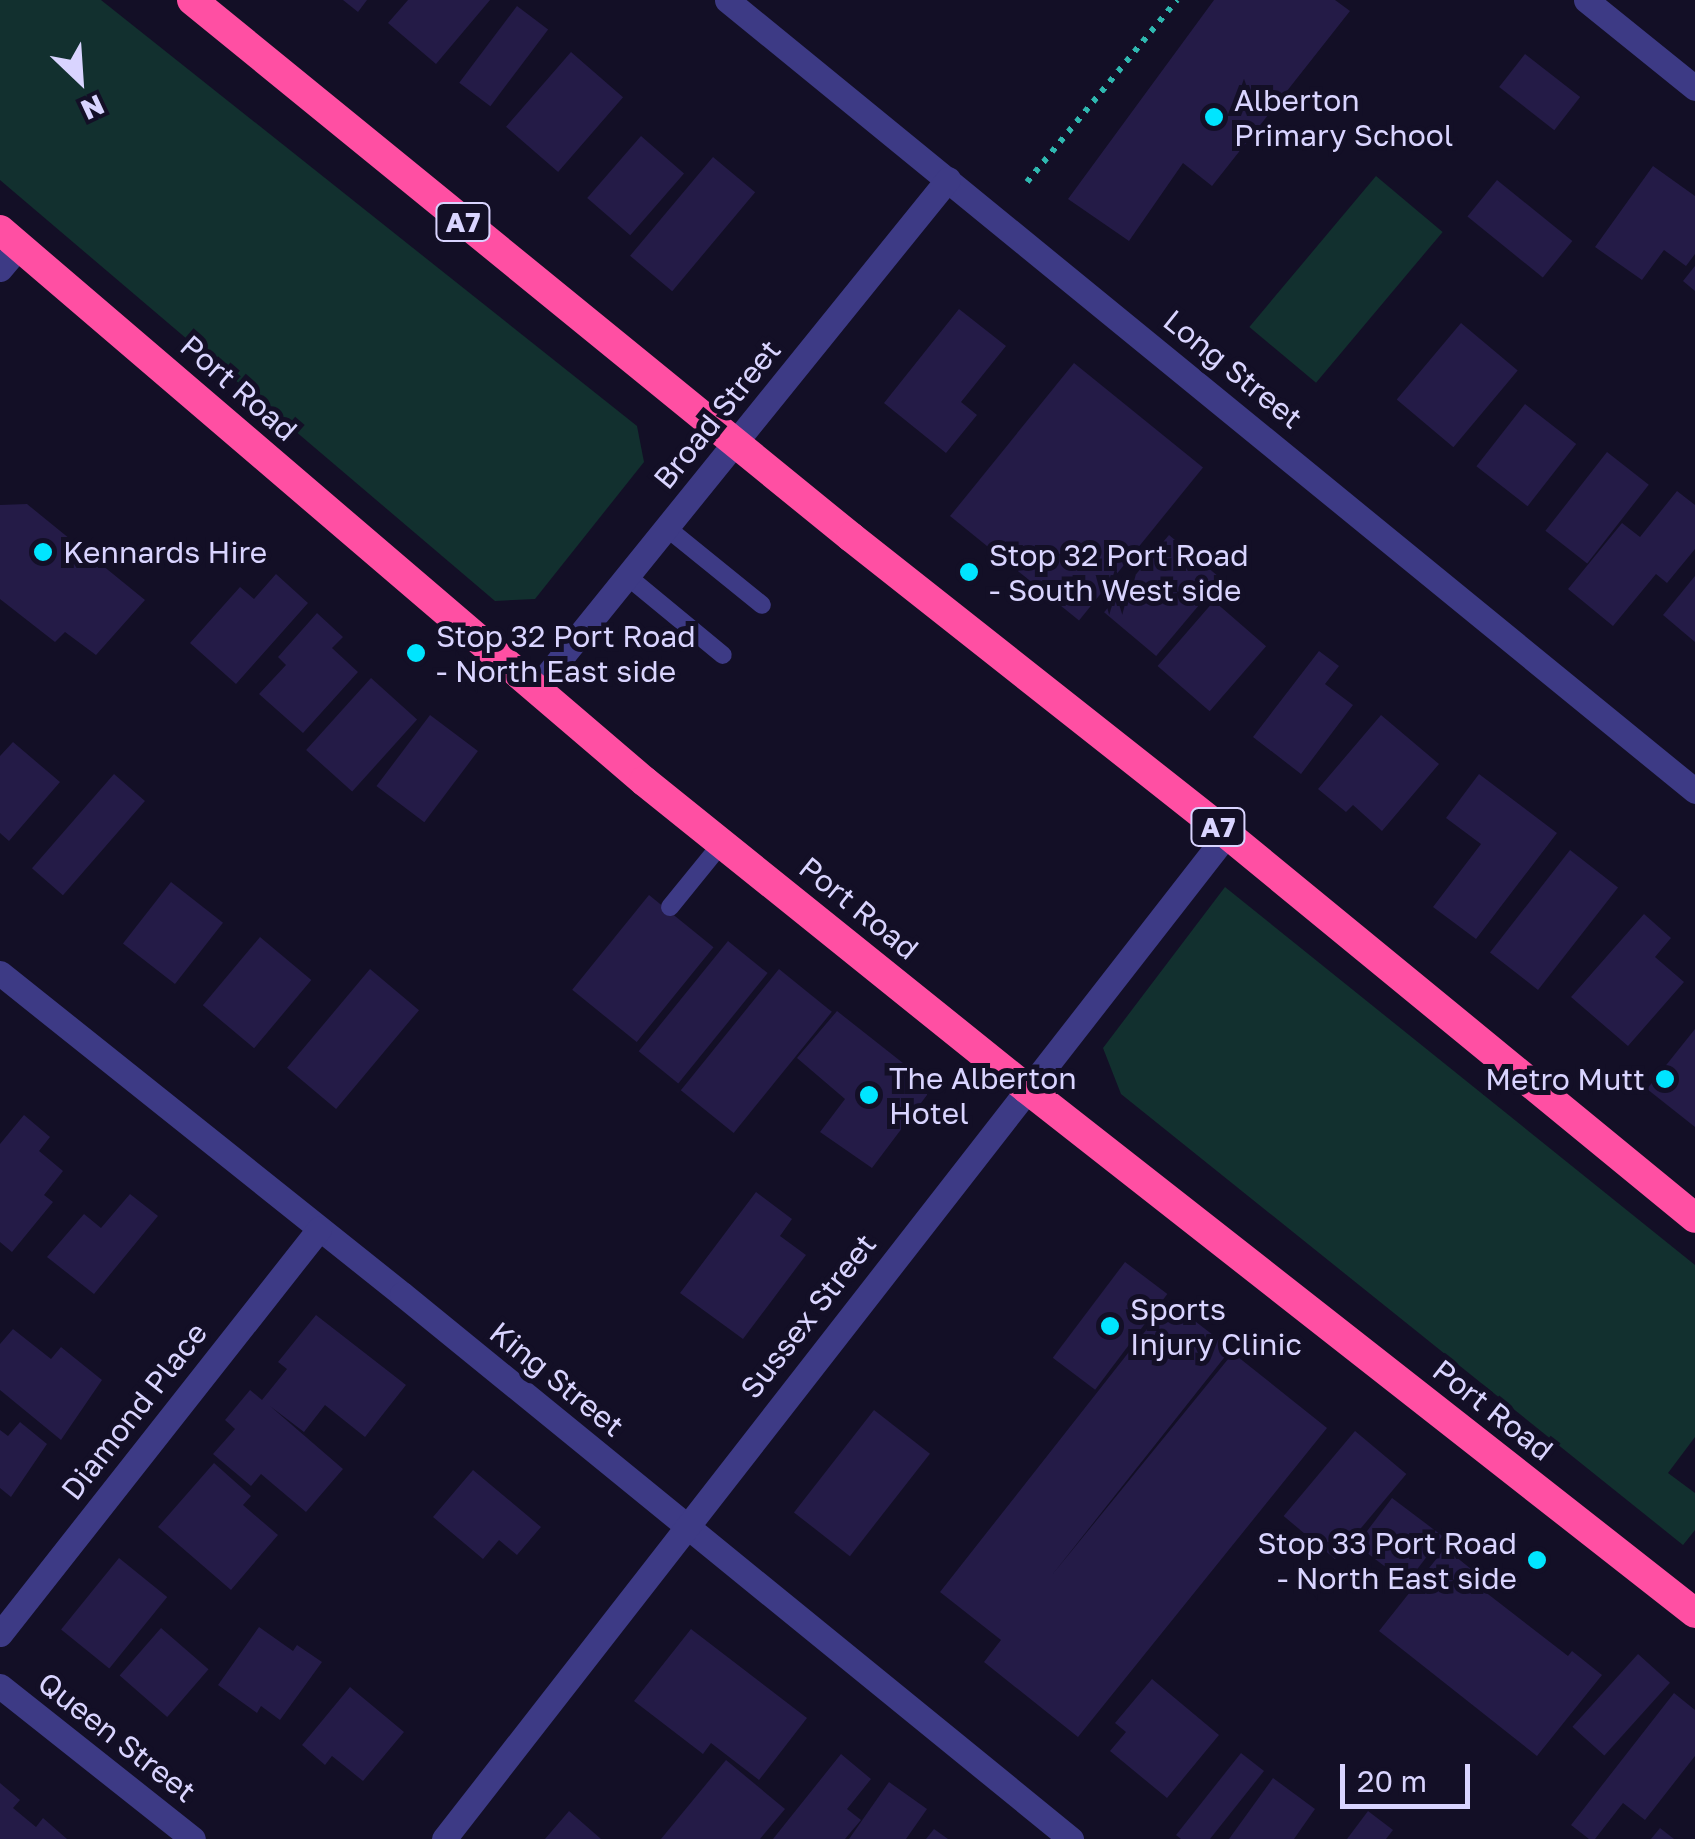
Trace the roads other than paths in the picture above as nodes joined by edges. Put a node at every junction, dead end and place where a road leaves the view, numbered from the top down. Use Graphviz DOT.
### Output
graph roads {
  1 [pos="192,0"];
  2 [pos="727,0"];
  3 [pos="1586,0"];
  4 [pos="1695,88"];
  5 [pos="948,178"];
  6 [pos="6,248"];
  7 [pos="735,444"];
  8 [pos="667,528"];
  9 [pos="628,576"];
  10 [pos="762,605"];
  11 [pos="723,654"];
  12 [pos="535,690"];
  13 [pos="1695,791"];
  14 [pos="1227,834"];
  15 [pos="722,842"];
  16 [pos="670,908"];
  17 [pos="0,973"];
  18 [pos="1028,1089"];
  19 [pos="1695,1218"];
  20 [pos="319,1229"];
  21 [pos="685,1528"];
  22 [pos="1695,1613"];
  23 [pos="0,1634"];
  24 [pos="0,1686"];
  25 [pos="192,1839"];
  26 [pos="444,1839"];
  27 [pos="1071,1839"];
  1 -- 7 [label="highway, A7"];
  2 -- 5 [label="street, Long Street"];
  3 -- 4 [label="street"];
  5 -- 7 [label="street, Broad Street"];
  5 -- 13 [label="street, Long Street"];
  6 -- 12 [label="highway, Port Road"];
  7 -- 8 [label="street, Broad Street"];
  7 -- 14 [label="highway, A7"];
  8 -- 9 [label="street, Broad Street"];
  8 -- 10 [label="lane"];
  9 -- 11 [label="lane"];
  9 -- 12 [label="street, Broad Street"];
  12 -- 15 [label="highway, Port Road"];
  14 -- 18 [label="street, Sussex Street"];
  14 -- 19 [label="highway, A7"];
  15 -- 16 [label="lane"];
  15 -- 18 [label="highway, Port Road"];
  17 -- 20 [label="street, King Street"];
  18 -- 21 [label="street, Sussex Street"];
  18 -- 22 [label="highway, Port Road"];
  20 -- 21 [label="street, King Street"];
  20 -- 23 [label="street, Diamond Place"];
  21 -- 26 [label="street, Sussex Street"];
  21 -- 27 [label="street, King Street"];
  24 -- 25 [label="street, Queen Street"];
}
